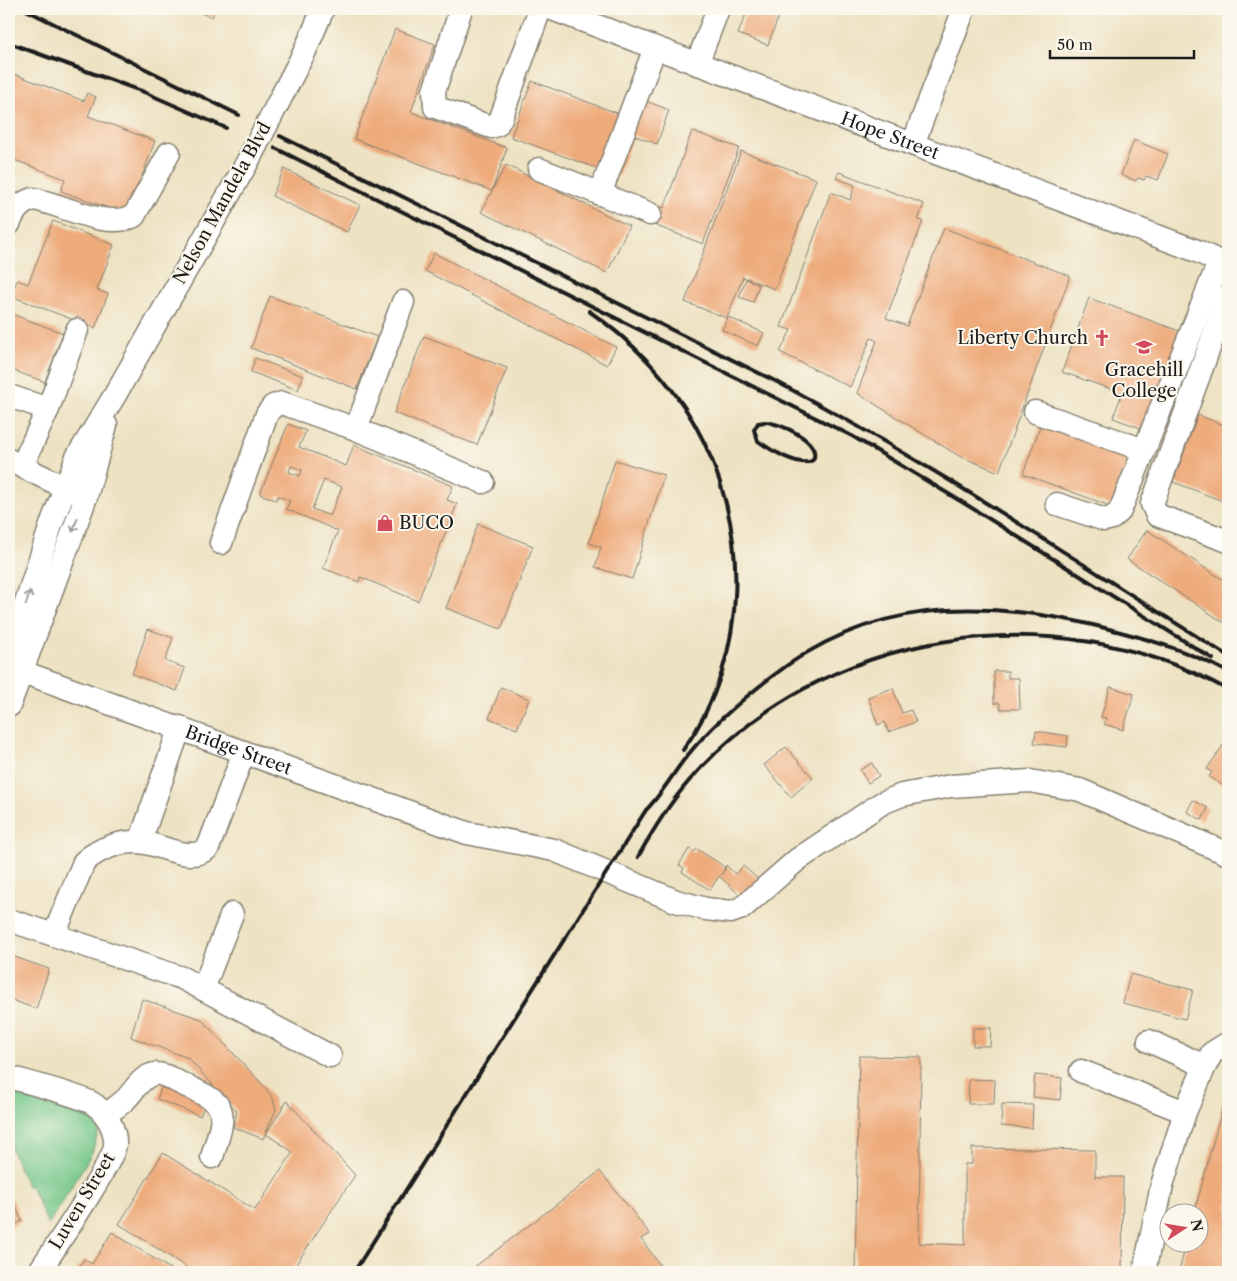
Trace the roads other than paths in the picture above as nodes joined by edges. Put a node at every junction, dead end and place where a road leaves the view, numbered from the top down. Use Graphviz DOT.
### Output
graph roads {
  1 [pos="323,9"];
  2 [pos="461,9"];
  3 [pos="540,9"];
  4 [pos="552,9"];
  5 [pos="718,9"];
  6 [pos="964,9"];
  7 [pos="655,48"];
  8 [pos="697,64"];
  9 [pos="913,144"];
  10 [pos="170,153"];
  11 [pos="539,170"];
  12 [pos="600,194"];
  13 [pos="650,214"];
  14 [pos="9,224"];
  15 [pos="1224,264"];
  16 [pos="1228,296"];
  17 [pos="404,302"];
  18 [pos="77,330"];
  19 [pos="119,388"];
  20 [pos="9,396"];
  21 [pos="48,409"];
  22 [pos="1035,412"];
  23 [pos="356,429"];
  24 [pos="1144,450"];
  25 [pos="15,463"];
  26 [pos="483,482"];
  27 [pos="65,488"];
  28 [pos="86,497"];
  29 [pos="1057,504"];
  30 [pos="1228,541"];
  31 [pos="220,543"];
  32 [pos="9,654"];
  33 [pos="15,670"];
  34 [pos="9,706"];
  35 [pos="180,728"];
  36 [pos="244,752"];
  37 [pos="140,842"];
  38 [pos="1228,854"];
  39 [pos="232,914"];
  40 [pos="9,920"];
  41 [pos="54,935"];
  42 [pos="204,989"];
  43 [pos="1149,1041"];
  44 [pos="1228,1043"];
  45 [pos="330,1056"];
  46 [pos="1204,1066"];
  47 [pos="1082,1071"];
  48 [pos="9,1076"];
  49 [pos="1184,1112"];
  50 [pos="106,1115"];
  51 [pos="212,1157"];
  52 [pos="39,1272"];
  53 [pos="1144,1272"];
  1 -- 19 [label="street, Nelson Mandela Blvd, bridge"];
  2 -- 3 [label="street"];
  4 -- 7 [label="street, Hope Street"];
  5 -- 8 [label="street"];
  6 -- 9 [label="street"];
  7 -- 8 [label="street, Hope Street"];
  7 -- 12 [label="street"];
  8 -- 9 [label="street, Hope Street"];
  9 -- 15 [label="street, Hope Street"];
  10 -- 14 [label="street"];
  11 -- 12 [label="street"];
  12 -- 13 [label="street"];
  15 -- 24 [label="street"];
  16 -- 30 [label="street"];
  17 -- 23 [label="street"];
  18 -- 21 [label="street"];
  19 -- 27 [label="street, Nelson Mandela Blvd"];
  19 -- 28 [label="street, Nelson Mandela Blvd"];
  20 -- 21 [label="street"];
  21 -- 25 [label="street"];
  22 -- 24 [label="street"];
  23 -- 26 [label="street"];
  23 -- 31 [label="street"];
  24 -- 29 [label="street"];
  25 -- 27 [label="street"];
  27 -- 28 [label="street"];
  32 -- 27 [label="street, Nelson Mandela Blvd, one-way"];
  28 -- 33 [label="street, Nelson Mandela Blvd, one-way"];
  33 -- 34 [label="street, Nelson Mandela Blvd"];
  33 -- 35 [label="street, Bridge Street"];
  35 -- 36 [label="street, Bridge Street"];
  35 -- 37 [label="street"];
  36 -- 37 [label="street"];
  36 -- 38 [label="street, Bridge Street"];
  37 -- 41 [label="street"];
  39 -- 42 [label="street"];
  40 -- 41 [label="street"];
  41 -- 42 [label="street"];
  42 -- 45 [label="street"];
  43 -- 46 [label="street"];
  44 -- 46 [label="street"];
  46 -- 49 [label="street"];
  47 -- 49 [label="street"];
  48 -- 50 [label="street"];
  49 -- 53 [label="street"];
  50 -- 51 [label="street"];
  50 -- 52 [label="street, Luven Street"];
}
